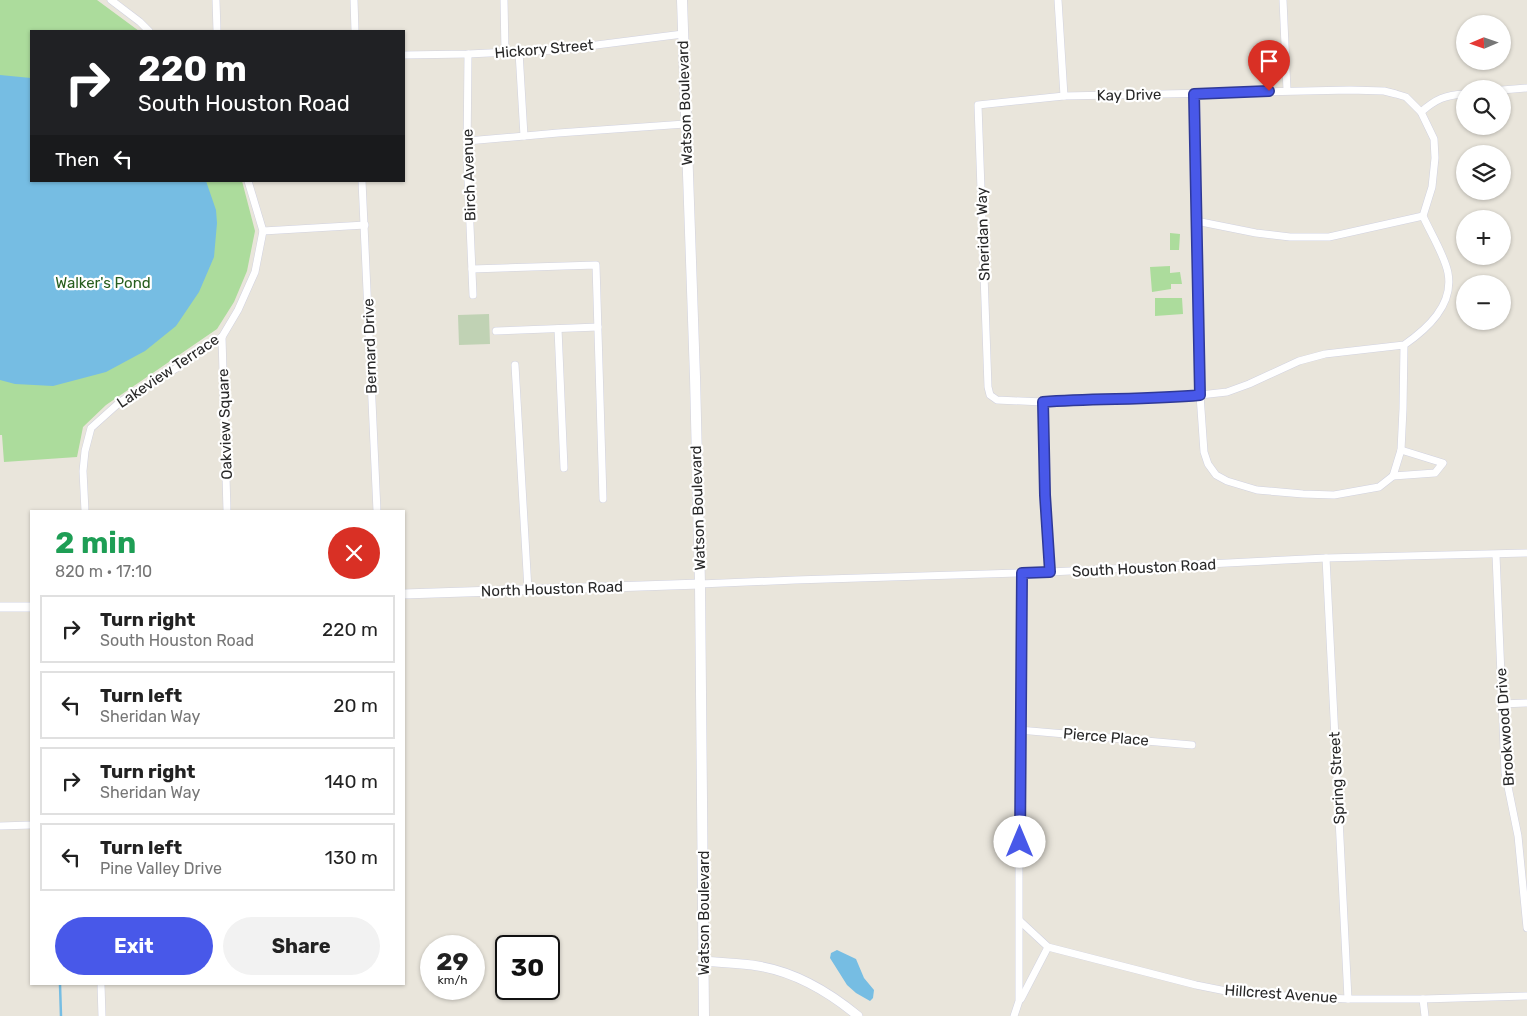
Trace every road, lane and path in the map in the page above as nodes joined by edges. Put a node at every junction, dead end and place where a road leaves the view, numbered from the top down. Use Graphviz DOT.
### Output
graph roads {
  1 [pos="111,0"];
  2 [pos="216,0"];
  3 [pos="354,0"];
  4 [pos="504,0"];
  5 [pos="682,0"];
  6 [pos="1058,0"];
  7 [pos="1283,0"];
  8 [pos="148,30"];
  9 [pos="217,30"];
  10 [pos="355,30"];
  11 [pos="683,34"];
  12 [pos="505,52"];
  13 [pos="519,52"];
  14 [pos="468,54"];
  15 [pos="405,55"];
  16 [pos="1527,88"];
  17 [pos="1511,89"];
  18 [pos="1287,90"];
  19 [pos="1194,94"];
  20 [pos="1456,95"];
  21 [pos="1064,96"];
  22 [pos="1421,112"];
  23 [pos="685,124"];
  24 [pos="524,136"];
  25 [pos="467,141"];
  26 [pos="248,182"];
  27 [pos="362,182"];
  28 [pos="1423,216"];
  29 [pos="1196,221"];
  30 [pos="365,225"];
  31 [pos="263,231"];
  32 [pos="472,269"];
  33 [pos="473,295"];
  34 [pos="598,327"];
  35 [pos="558,329"];
  36 [pos="496,331"];
  37 [pos="222,337"];
  38 [pos="1404,345"];
  39 [pos="515,365"];
  40 [pos="1200,395"];
  41 [pos="1043,402"];
  42 [pos="1401,450"];
  43 [pos="564,468"];
  44 [pos="1393,476"];
  45 [pos="603,498"];
  46 [pos="85,510"];
  47 [pos="227,510"];
  48 [pos="377,510"];
  49 [pos="1527,554"];
  50 [pos="1496,555"];
  51 [pos="1326,558"];
  52 [pos="1050,572"];
  53 [pos="1022,573"];
  54 [pos="700,584"];
  55 [pos="528,590"];
  56 [pos="405,594"];
  57 [pos="30,606"];
  58 [pos="0,607"];
  59 [pos="1527,703"];
  60 [pos="1502,704"];
  61 [pos="1019,730"];
  62 [pos="1192,745"];
  63 [pos="30,824"];
  64 [pos="0,826"];
  65 [pos="1020,921"];
  66 [pos="1527,928"];
  67 [pos="1048,947"];
  68 [pos="704,961"];
  69 [pos="101,985"];
  70 [pos="1527,996"];
  71 [pos="1348,999"];
  72 [pos="1423,999"];
  73 [pos="1019,1001"];
  74 [pos="102,1016"];
  75 [pos="704,1016"];
  76 [pos="858,1016"];
  77 [pos="1014,1016"];
  78 [pos="1425,1016"];
  1 -- 8 [label="street"];
  2 -- 9 [label="street"];
  3 -- 10 [label="street"];
  4 -- 12 [label="street"];
  5 -- 11 [label="main road, Watson Boulevard"];
  6 -- 21 [label="street"];
  7 -- 18 [label="street"];
  11 -- 13 [label="street, Hickory Street"];
  11 -- 23 [label="main road, Watson Boulevard"];
  12 -- 13 [label="street, Hickory Street"];
  12 -- 14 [label="street, Hickory Street"];
  13 -- 24 [label="street"];
  14 -- 15 [label="street, Hickory Street"];
  14 -- 25 [label="street, Birch Avenue"];
  16 -- 17 [label="street"];
  18 -- 19 [label="street, Kay Drive"];
  18 -- 22 [label="street, Kay Drive"];
  19 -- 21 [label="street, Kay Drive"];
  19 -- 29 [label="street"];
  20 -- 22 [label="street"];
  21 -- 41 [label="street, Sheridan Way"];
  22 -- 28 [label="street"];
  23 -- 24 [label="street"];
  23 -- 54 [label="main road, Watson Boulevard"];
  24 -- 25 [label="street"];
  25 -- 32 [label="street, Birch Avenue"];
  26 -- 31 [label="street, Lakeview Terrace"];
  27 -- 30 [label="street, Bernard Drive"];
  28 -- 29 [label="street"];
  28 -- 38 [label="street"];
  29 -- 40 [label="street"];
  30 -- 31 [label="street"];
  30 -- 48 [label="street, Bernard Drive"];
  31 -- 37 [label="street, Lakeview Terrace"];
  32 -- 33 [label="street, Birch Avenue"];
  32 -- 34 [label="street"];
  34 -- 35 [label="street"];
  34 -- 45 [label="street"];
  35 -- 36 [label="street"];
  35 -- 43 [label="street"];
  37 -- 46 [label="street, Lakeview Terrace"];
  37 -- 47 [label="street, Oakview Square"];
  38 -- 40 [label="street, Sheridan Way"];
  38 -- 42 [label="street"];
  39 -- 55 [label="street"];
  40 -- 41 [label="street, Sheridan Way"];
  40 -- 44 [label="street"];
  41 -- 52 [label="street"];
  42 -- 44 [label="street"];
  42 -- 44 [label="street"];
  49 -- 50 [label="street, South Houston Road"];
  50 -- 51 [label="street, South Houston Road"];
  50 -- 60 [label="street, Brookwood Drive"];
  51 -- 52 [label="street, South Houston Road"];
  51 -- 71 [label="street, Spring Street"];
  52 -- 53 [label="street, South Houston Road"];
  53 -- 54 [label="street, South Houston Road"];
  53 -- 61 [label="street"];
  54 -- 55 [label="street, North Houston Road"];
  54 -- 68 [label="main road, Watson Boulevard"];
  55 -- 56 [label="street, North Houston Road"];
  57 -- 58 [label="street"];
  59 -- 60 [label="street"];
  60 -- 66 [label="street, Brookwood Drive"];
  61 -- 62 [label="street, Pierce Place"];
  61 -- 65 [label="street"];
  63 -- 64 [label="street"];
  65 -- 67 [label="street, Hillcrest Avenue"];
  65 -- 73 [label="street"];
  67 -- 71 [label="street, Hillcrest Avenue"];
  67 -- 73 [label="street"];
  68 -- 75 [label="main road, Watson Boulevard"];
  68 -- 76 [label="street"];
  69 -- 74 [label="street"];
  70 -- 72 [label="street, Hillcrest Avenue"];
  71 -- 72 [label="street, Hillcrest Avenue"];
  72 -- 78 [label="street"];
  73 -- 77 [label="street"];
}
